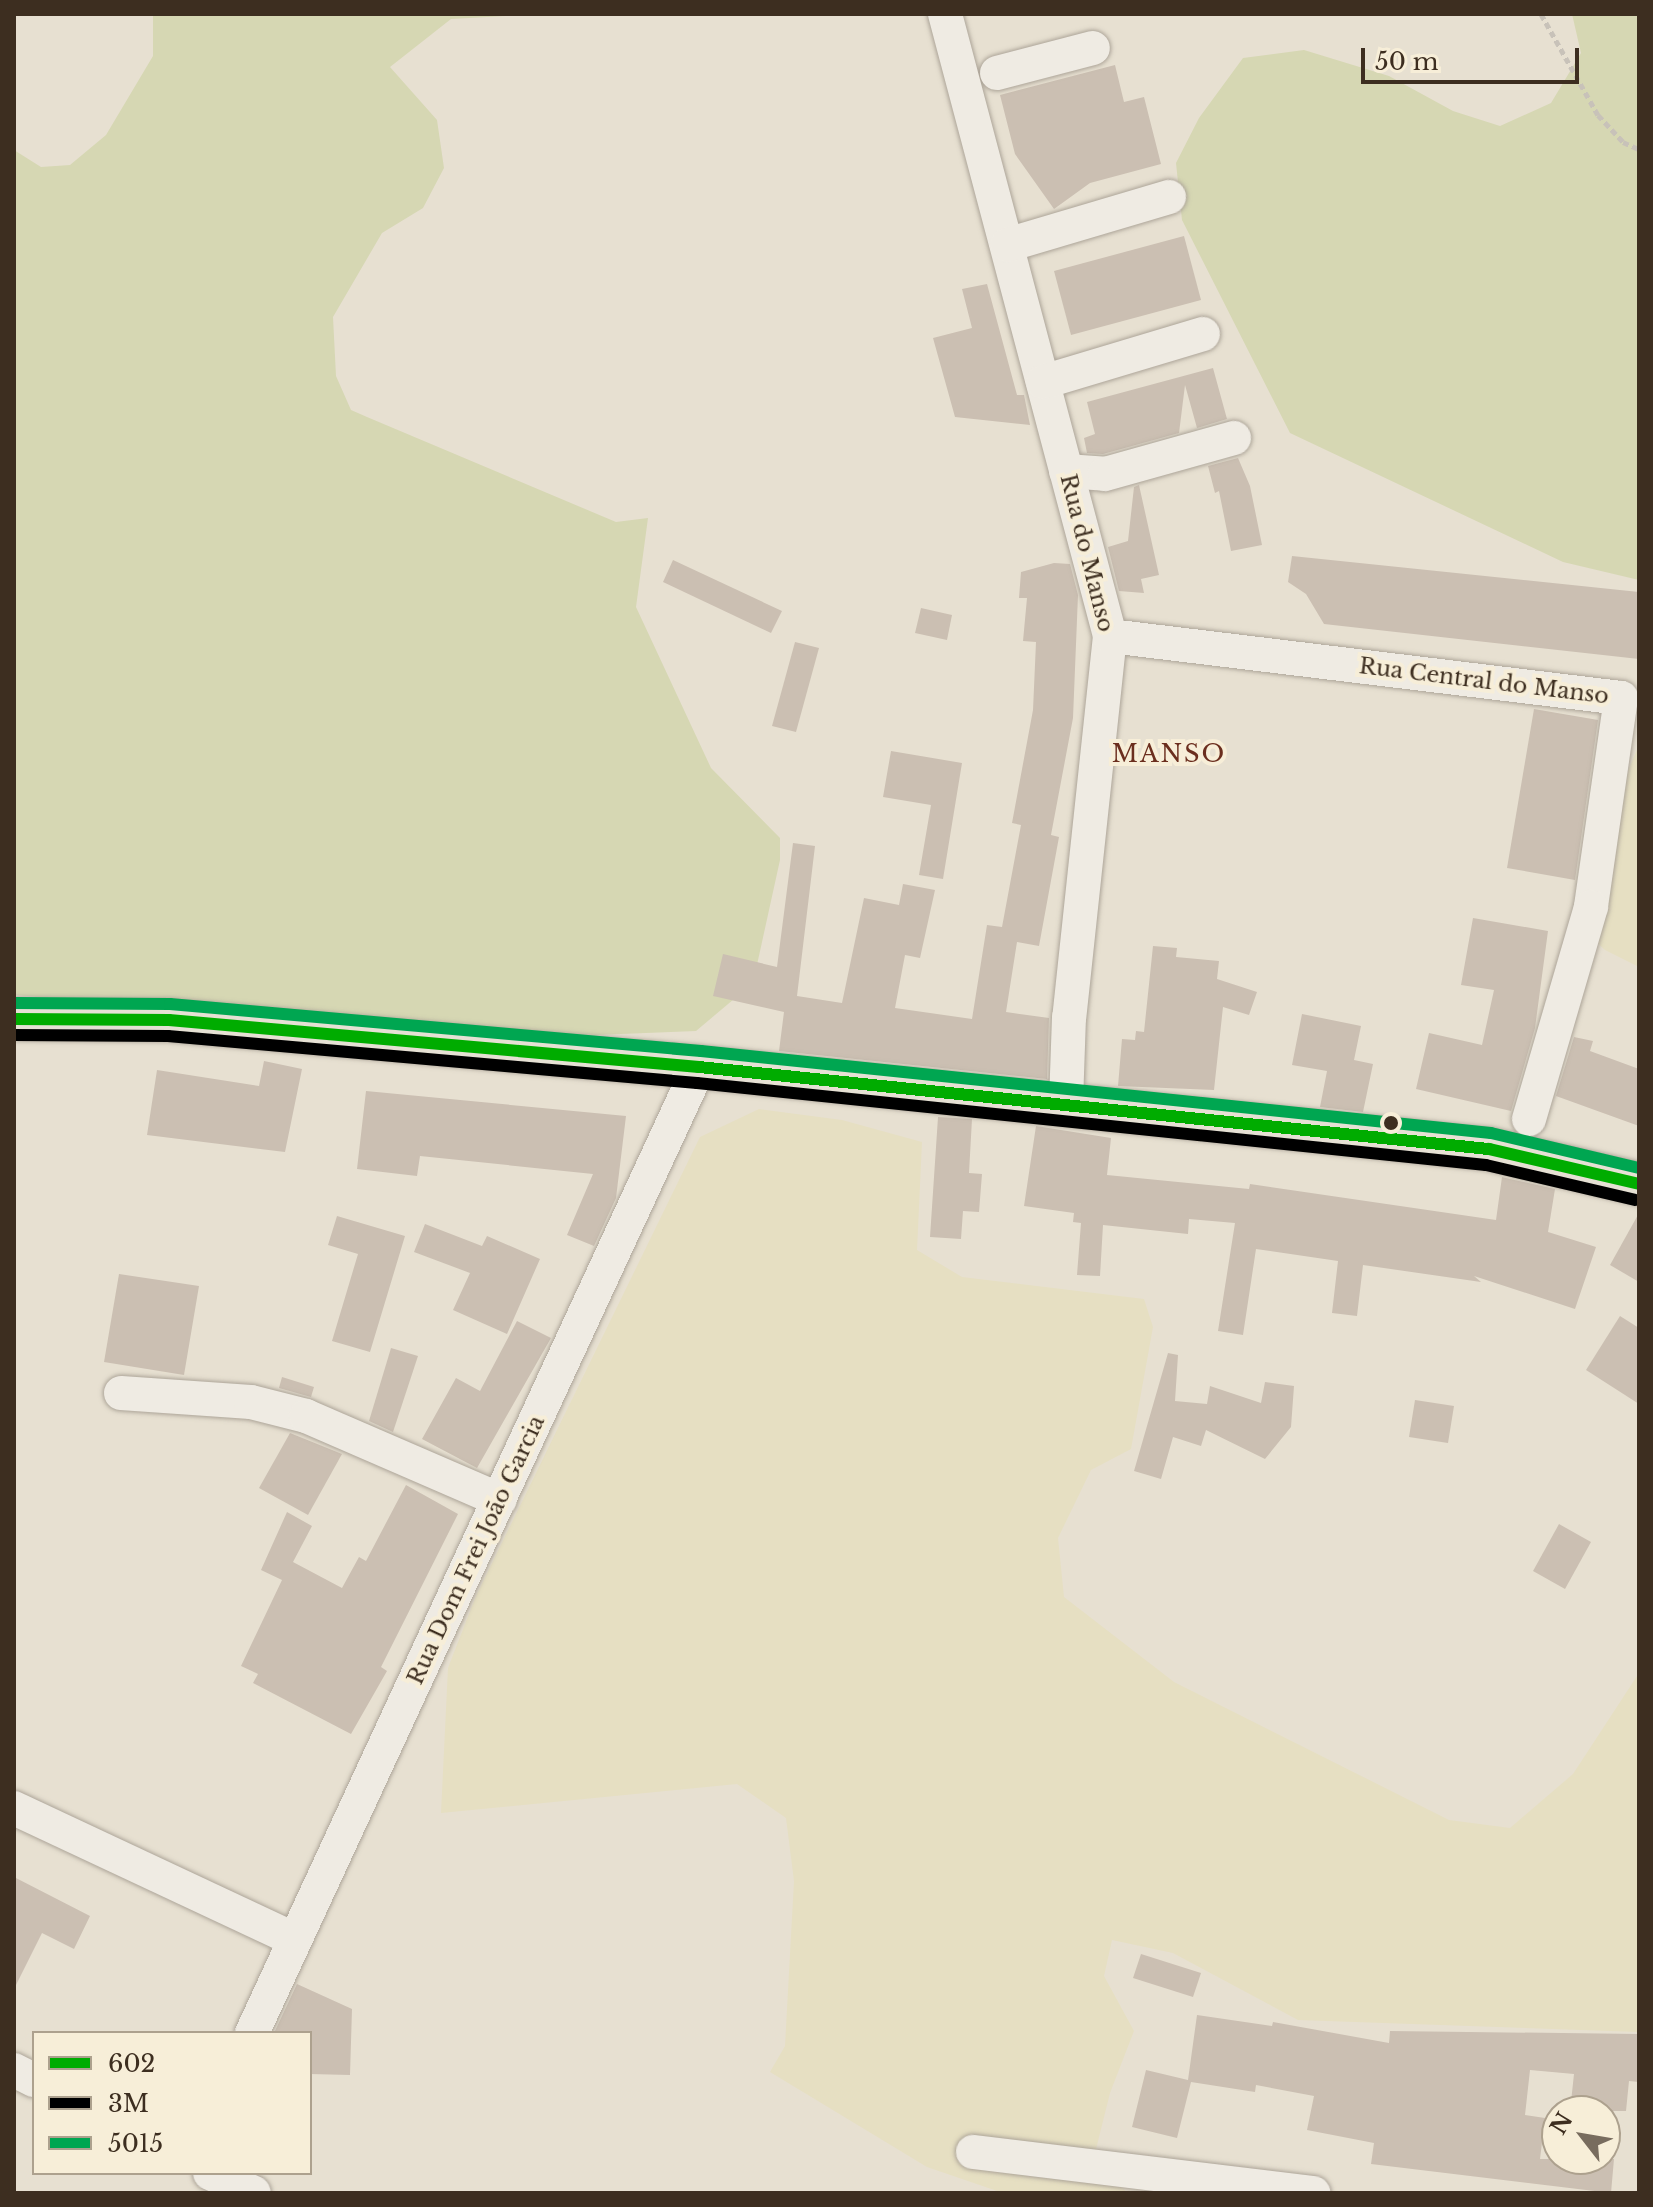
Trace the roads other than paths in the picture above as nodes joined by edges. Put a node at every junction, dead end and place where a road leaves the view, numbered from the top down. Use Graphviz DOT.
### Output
graph roads {
  1 [pos="945,14"];
  2 [pos="1093,48"];
  3 [pos="978,80"];
  4 [pos="1169,197"];
  5 [pos="1007,245"];
  6 [pos="1203,334"];
  7 [pos="1043,382"];
  8 [pos="1234,438"];
  9 [pos="1066,471"];
  10 [pos="1110,636"];
  11 [pos="14,1019"];
  12 [pos="699,1067"];
  13 [pos="1066,1105"];
  14 [pos="1529,1119"];
  15 [pos="1639,1184"];
  16 [pos="121,1393"];
  17 [pos="500,1500"];
  18 [pos="14,1808"];
  19 [pos="294,1939"];
  20 [pos="253,2031"];
  21 [pos="14,2070"];
  22 [pos="32,2079"];
  23 [pos="973,2152"];
  24 [pos="214,2175"];
  25 [pos="254,2193"];
  26 [pos="1314,2193"];
  1 -- 3 [label="street, Rua do Manso"];
  2 -- 3 [label="street"];
  3 -- 5 [label="street, Rua do Manso"];
  4 -- 5 [label="street"];
  5 -- 7 [label="street, Rua do Manso"];
  6 -- 7 [label="street"];
  7 -- 9 [label="street, Rua do Manso"];
  8 -- 9 [label="street"];
  9 -- 10 [label="street, Rua do Manso"];
  10 -- 13 [label="street, Rua do Manso"];
  10 -- 14 [label="street, Rua Central do Manso"];
  11 -- 12 [label="main road"];
  12 -- 13 [label="main road"];
  12 -- 17 [label="street, Rua Dom Frei João Garcia"];
  13 -- 15 [label="main road"];
  16 -- 17 [label="street"];
  17 -- 19 [label="street, Rua Dom Frei João Garcia"];
  18 -- 19 [label="street"];
  19 -- 20 [label="street, Rua Dom Frei João Garcia"];
  21 -- 22 [label="street"];
  23 -- 26 [label="street"];
  24 -- 25 [label="street"];
}
